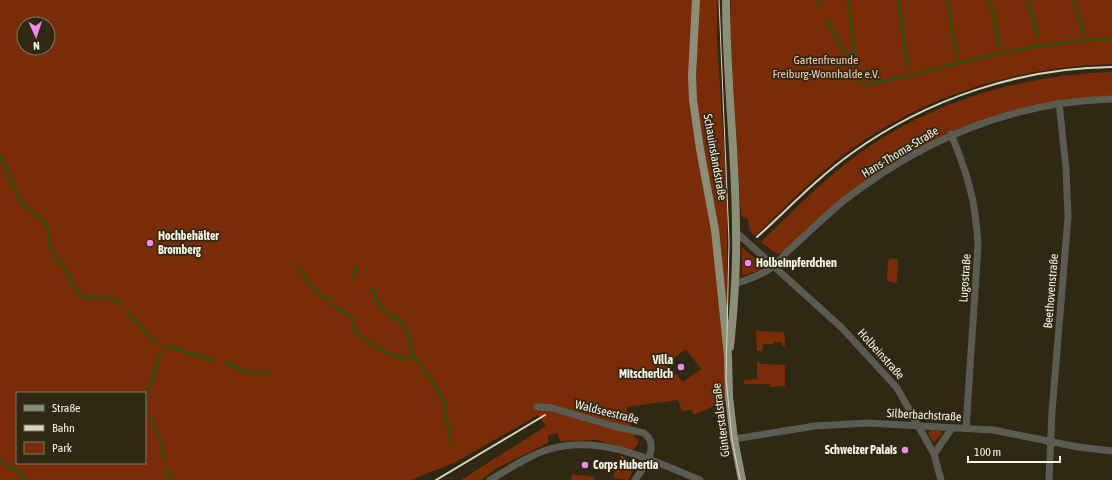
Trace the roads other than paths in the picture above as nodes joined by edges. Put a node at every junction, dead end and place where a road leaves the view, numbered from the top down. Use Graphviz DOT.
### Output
graph roads {
  1 [pos="696,0"];
  2 [pos="726,0"];
  3 [pos="1112,99"];
  4 [pos="1059,104"];
  5 [pos="951,134"];
  6 [pos="736,232"];
  7 [pos="772,267"];
  8 [pos="735,284"];
  9 [pos="724,318"];
  10 [pos="728,356"];
  11 [pos="537,407"];
  12 [pos="918,426"];
  13 [pos="952,428"];
  14 [pos="966,428"];
  15 [pos="734,439"];
  16 [pos="1051,442"];
  17 [pos="1112,451"];
  18 [pos="934,454"];
  19 [pos="649,460"];
  20 [pos="490,480"];
  21 [pos="635,480"];
  22 [pos="700,480"];
  23 [pos="742,480"];
  24 [pos="941,480"];
  25 [pos="1049,480"];
  1 -- 9 [label="main road, Schauinslandstraße"];
  2 -- 6 [label="main road, Schauinslandstraße"];
  3 -- 4 [label="street, Hans-Thoma-Straße"];
  4 -- 5 [label="street, Hans-Thoma-Straße"];
  4 -- 16 [label="street, Beethovenstraße"];
  5 -- 7 [label="street, Hans-Thoma-Straße"];
  5 -- 14 [label="street, Lugostraße"];
  6 -- 7 [label="street, Holbeinstraße"];
  6 -- 8 [label="main road, Günterstalstraße"];
  7 -- 8 [label="street"];
  7 -- 12 [label="street, Holbeinstraße"];
  8 -- 10 [label="main road, Günterstalstraße"];
  9 -- 10 [label="main road, Günterstalstraße"];
  10 -- 15 [label="main road, Günterstalstraße"];
  11 -- 19 [label="street, Waldseestraße"];
  12 -- 13 [label="street, Silberbachstraße"];
  12 -- 15 [label="street, Silberbachstraße"];
  12 -- 18 [label="street, Holbeinstraße"];
  13 -- 14 [label="street, Silberbachstraße"];
  13 -- 18 [label="street"];
  14 -- 16 [label="street, Silberbachstraße"];
  15 -- 23 [label="main road, Günterstalstraße"];
  16 -- 17 [label="street, Silberbachstraße"];
  16 -- 25 [label="street, Beethovenstraße"];
  18 -- 24 [label="street, Holbeinstraße"];
  19 -- 20 [label="street"];
  19 -- 21 [label="street"];
  19 -- 22 [label="street"];
}
